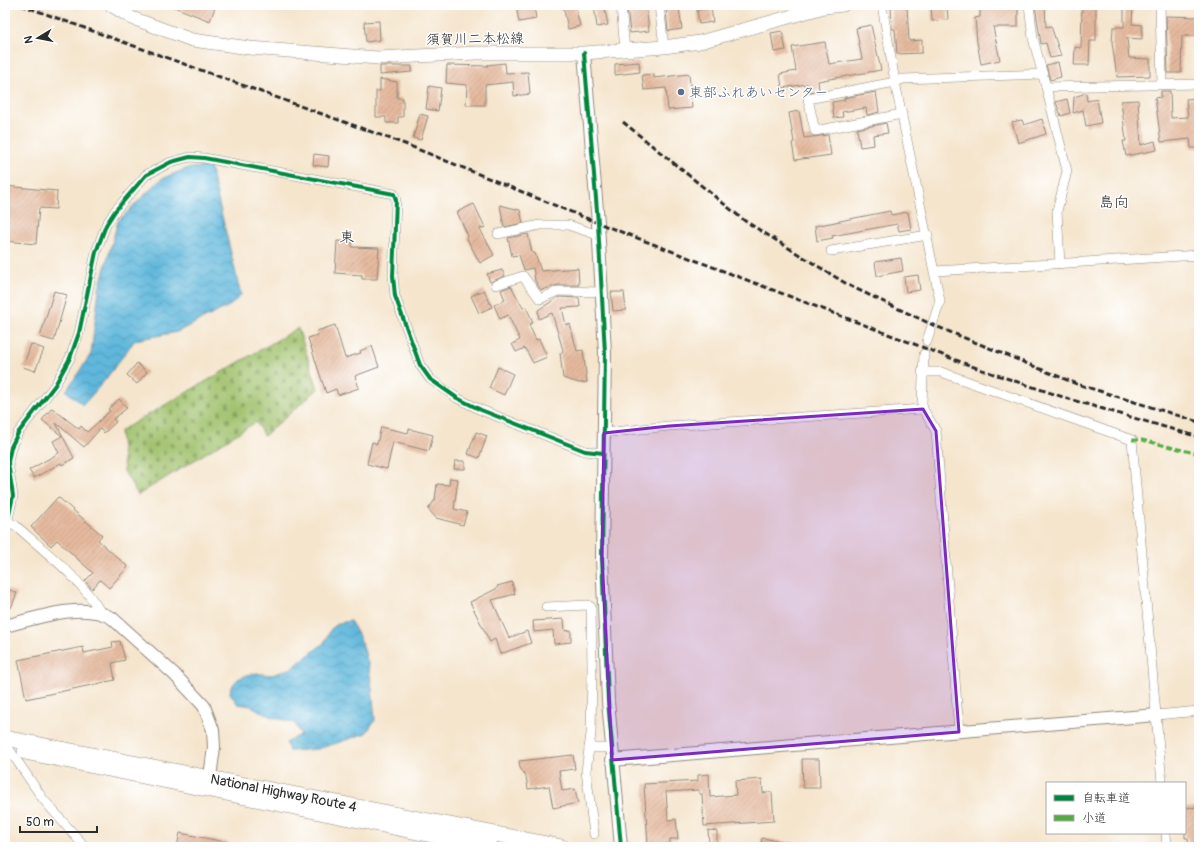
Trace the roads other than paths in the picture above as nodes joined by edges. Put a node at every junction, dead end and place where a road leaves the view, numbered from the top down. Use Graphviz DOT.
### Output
graph roads {
  1 [pos="111,5"];
  2 [pos="621,5"];
  3 [pos="660,5"];
  4 [pos="843,5"];
  5 [pos="882,5"];
  6 [pos="1029,5"];
  7 [pos="1160,5"];
  8 [pos="664,47"];
  9 [pos="625,51"];
  10 [pos="584,53"];
  11 [pos="1043,74"];
  12 [pos="895,82"];
  13 [pos="1162,84"];
  14 [pos="1199,84"];
  15 [pos="1046,87"];
  16 [pos="902,114"];
  17 [pos="498,234"];
  18 [pos="598,235"];
  19 [pos="928,235"];
  20 [pos="831,251"];
  21 [pos="1199,255"];
  22 [pos="1060,264"];
  23 [pos="935,272"];
  24 [pos="496,285"];
  25 [pos="600,292"];
  26 [pos="927,341"];
  27 [pos="924,354"];
  28 [pos="922,372"];
  29 [pos="923,409"];
  30 [pos="604,433"];
  31 [pos="603,453"];
  32 [pos="8,522"];
  33 [pos="5,534"];
  34 [pos="546,607"];
  35 [pos="101,613"];
  36 [pos="5,626"];
  37 [pos="1199,711"];
  38 [pos="1157,714"];
  39 [pos="959,732"];
  40 [pos="6,745"];
  41 [pos="589,748"];
  42 [pos="612,754"];
  43 [pos="210,777"];
  44 [pos="1162,782"];
  45 [pos="594,834"];
  46 [pos="1166,834"];
  47 [pos="85,847"];
  48 [pos="491,847"];
  49 [pos="562,847"];
  50 [pos="621,847"];
  51 [pos="1166,847"];
  1 -- 10 [label="main road, 須賀川二本松線"];
  2 -- 9 [label="street"];
  3 -- 8 [label="street"];
  4 -- 8 [label="main road, 須賀川二本松線"];
  5 -- 12 [label="street"];
  6 -- 11 [label="street"];
  7 -- 13 [label="street"];
  8 -- 9 [label="main road, 須賀川二本松線"];
  9 -- 10 [label="main road, 須賀川二本松線"];
  10 -- 18 [label="street"];
  11 -- 12 [label="street"];
  11 -- 15 [label="street"];
  12 -- 16 [label="street"];
  12 -- 16 [label="street"];
  13 -- 14 [label="street"];
  13 -- 15 [label="street"];
  15 -- 22 [label="street"];
  16 -- 19 [label="street"];
  17 -- 18 [label="street"];
  18 -- 25 [label="street"];
  19 -- 20 [label="street"];
  19 -- 23 [label="street"];
  21 -- 22 [label="street"];
  22 -- 23 [label="street"];
  23 -- 26 [label="street"];
  24 -- 25 [label="street"];
  25 -- 30 [label="street"];
  27 -- 28 [label="street"];
  28 -- 29 [label="street"];
  28 -- 38 [label="street"];
  29 -- 30 [label="street"];
  29 -- 39 [label="street"];
  30 -- 31 [label="street"];
  31 -- 32 [label="street"];
  31 -- 42 [label="street"];
  32 -- 33 [label="street"];
  32 -- 35 [label="street"];
  34 -- 41 [label="street"];
  35 -- 36 [label="street"];
  35 -- 43 [label="street"];
  37 -- 38 [label="street"];
  38 -- 39 [label="street"];
  38 -- 44 [label="street"];
  39 -- 42 [label="street"];
  40 -- 43 [label="highway, National Highway Route 4"];
  40 -- 47 [label="street"];
  40 -- 48 [label="highway, National Highway Route 4"];
  41 -- 42 [label="street"];
  41 -- 45 [label="street"];
  42 -- 50 [label="street"];
  43 -- 49 [label="highway, National Highway Route 4"];
  46 -- 51 [label="street"];
}
